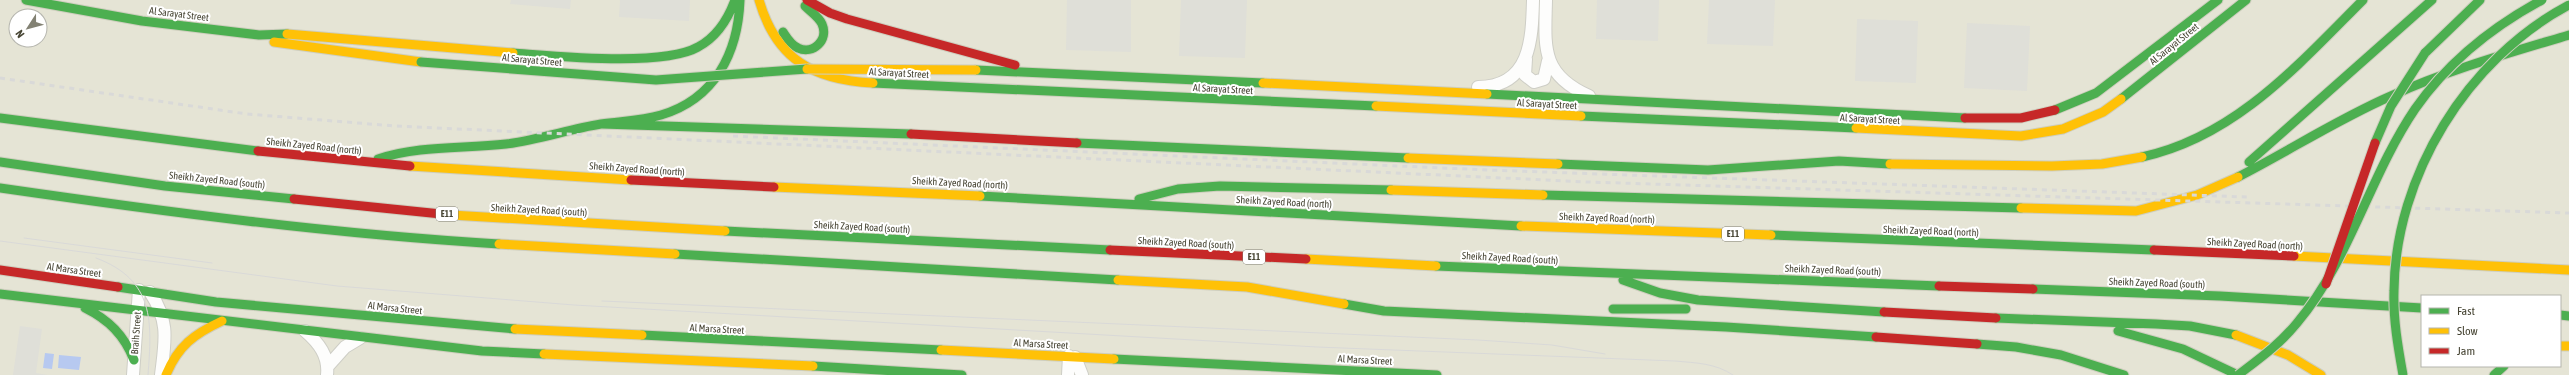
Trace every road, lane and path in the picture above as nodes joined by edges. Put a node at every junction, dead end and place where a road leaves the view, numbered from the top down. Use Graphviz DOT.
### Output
graph roads {
  1 [pos="26,0"];
  2 [pos="735,0"];
  3 [pos="740,0"];
  4 [pos="759,0"];
  5 [pos="768,0"];
  6 [pos="799,0"];
  7 [pos="807,0"];
  8 [pos="1533,0"];
  9 [pos="1546,0"];
  10 [pos="2218,0"];
  11 [pos="2246,0"];
  12 [pos="2363,0"];
  13 [pos="2432,0"];
  14 [pos="2480,0"];
  15 [pos="2542,0"];
  16 [pos="2569,5"];
  17 [pos="259,35"];
  18 [pos="2569,35"];
  19 [pos="1526,59"];
  20 [pos="1548,61"];
  21 [pos="1048,74"];
  22 [pos="1388,90"];
  23 [pos="1448,94"];
  24 [pos="1597,100"];
  25 [pos="1388,108"];
  26 [pos="1935,116"];
  27 [pos="0,118"];
  28 [pos="602,124"];
  29 [pos="1934,133"];
  30 [pos="0,162"];
  31 [pos="369,163"];
  32 [pos="2224,182"];
  33 [pos="0,188"];
  34 [pos="1129,203"];
  35 [pos="0,270"];
  36 [pos="2568,270"];
  37 [pos="1611,274"];
  38 [pos="2326,284"];
  39 [pos="0,289"];
  40 [pos="144,291"];
  41 [pos="0,294"];
  42 [pos="216,302"];
  43 [pos="76,304"];
  44 [pos="137,308"];
  45 [pos="1822,308"];
  46 [pos="2421,308"];
  47 [pos="1606,309"];
  48 [pos="1577,310"];
  49 [pos="167,314"];
  50 [pos="1536,317"];
  51 [pos="222,321"];
  52 [pos="2062,322"];
  53 [pos="305,331"];
  54 [pos="360,338"];
  55 [pos="1072,357"];
  56 [pos="134,360"];
  57 [pos="2503,367"];
  58 [pos="328,370"];
  59 [pos="853,371"];
  60 [pos="897,372"];
  61 [pos="133,375"];
  62 [pos="161,375"];
  63 [pos="166,375"];
  64 [pos="962,375"];
  65 [pos="1068,375"];
  66 [pos="1082,375"];
  67 [pos="1437,375"];
  68 [pos="2124,375"];
  69 [pos="2238,375"];
  70 [pos="2321,375"];
  71 [pos="2403,375"];
  72 [pos="2494,375"];
  1 -- 17 [label="main road, Al Sarayat Street"];
  2 -- 17 [label="main road, Al Sarayat Street"];
  3 -- 28 [label="main road"];
  4 -- 25 [label="main road, Al Sarayat Street"];
  5 -- 6 [label="main road"];
  7 -- 21 [label="main road, Al Sarayat Street"];
  8 -- 19 [label="street"];
  9 -- 20 [label="street"];
  10 -- 26 [label="main road, Al Sarayat Street"];
  11 -- 29 [label="main road, Al Sarayat Street"];
  12 -- 28 [label="main road"];
  13 -- 32 [label="main road"];
  14 -- 38 [label="main road, bridge"];
  15 -- 38 [label="main road, bridge"];
  16 -- 71 [label="main road, bridge"];
  17 -- 21 [label="main road, Al Sarayat Street, bridge"];
  18 -- 32 [label="main road"];
  19 -- 20 [label="street"];
  19 -- 23 [label="street"];
  20 -- 24 [label="street"];
  21 -- 22 [label="main road, Al Sarayat Street"];
  22 -- 23 [label="main road, Al Sarayat Street"];
  22 -- 25 [label="main road"];
  23 -- 24 [label="main road, Al Sarayat Street"];
  24 -- 26 [label="main road, Al Sarayat Street"];
  25 -- 29 [label="main road, Al Sarayat Street"];
  26 -- 29 [label="main road"];
  27 -- 31 [label="main road, Sheikh Zayed Road (north) / E11"];
  28 -- 31 [label="main road"];
  30 -- 37 [label="main road, Sheikh Zayed Road (south) / E11"];
  31 -- 34 [label="main road, Sheikh Zayed Road (north) / E11"];
  32 -- 34 [label="main road"];
  33 -- 50 [label="main road"];
  34 -- 36 [label="main road, Sheikh Zayed Road (north) / E11"];
  35 -- 40 [label="main road, Al Marsa Street"];
  37 -- 45 [label="main road"];
  37 -- 46 [label="main road, Sheikh Zayed Road (south) / E11"];
  38 -- 69 [label="main road, bridge"];
  39 -- 44 [label="main road"];
  40 -- 42 [label="main road, Al Marsa Street"];
  40 -- 44 [label="street, Braih Street"];
  40 -- 49 [label="street"];
  41 -- 43 [label="main road"];
  42 -- 49 [label="main road"];
  42 -- 55 [label="main road, Al Marsa Street"];
  43 -- 44 [label="main road"];
  43 -- 56 [label="main road"];
  44 -- 49 [label="main road"];
  44 -- 56 [label="street, Braih Street"];
  45 -- 47 [label="main road"];
  45 -- 52 [label="main road"];
  48 -- 50 [label="main road"];
  49 -- 51 [label="main road"];
  49 -- 62 [label="street"];
  50 -- 68 [label="main road"];
  51 -- 53 [label="main road"];
  51 -- 63 [label="main road"];
  52 -- 69 [label="main road"];
  52 -- 70 [label="main road"];
  53 -- 54 [label="main road"];
  53 -- 58 [label="street"];
  54 -- 58 [label="street"];
  54 -- 59 [label="main road"];
  55 -- 65 [label="street"];
  55 -- 66 [label="street"];
  55 -- 67 [label="main road, Al Marsa Street"];
  56 -- 61 [label="street, Braih Street"];
  57 -- 72 [label="main road"];
  59 -- 60 [label="main road"];
  60 -- 64 [label="main road"];
}
